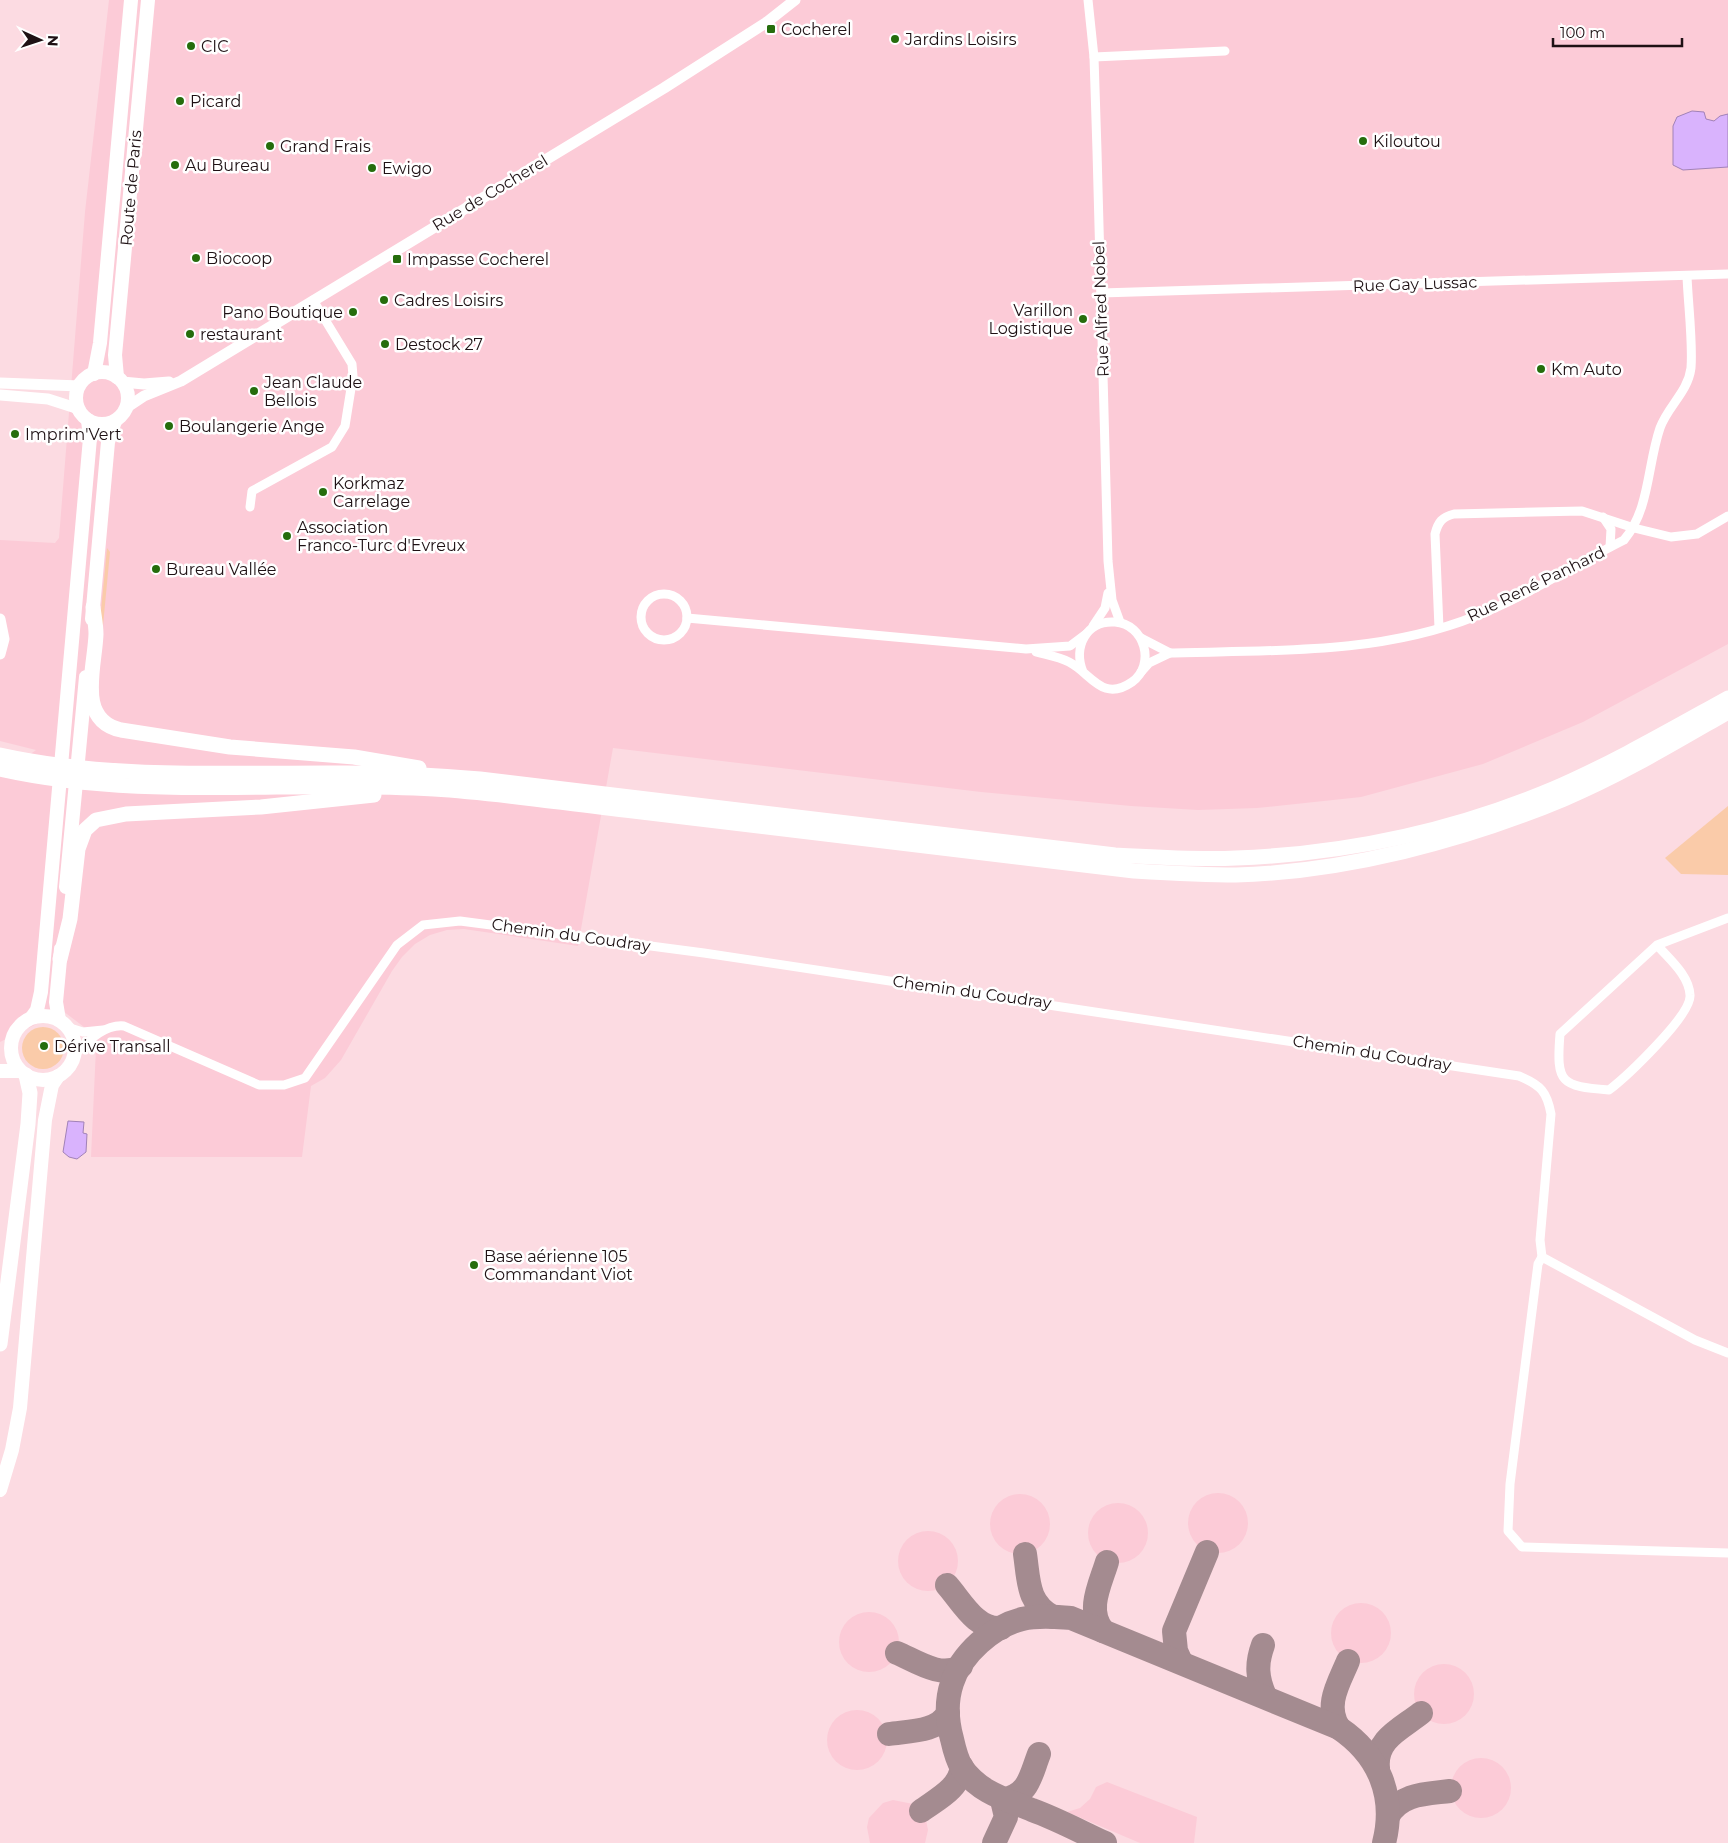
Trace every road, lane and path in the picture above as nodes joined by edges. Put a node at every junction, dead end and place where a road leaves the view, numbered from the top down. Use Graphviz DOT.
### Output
graph roads {
  1 [pos="131,0"];
  2 [pos="148,0"];
  3 [pos="795,0"];
  4 [pos="1088,0"];
  5 [pos="1225,51"];
  6 [pos="1094,57"];
  7 [pos="1728,274"];
  8 [pos="1687,276"];
  9 [pos="1101,293"];
  10 [pos="313,300"];
  11 [pos="94,374"];
  12 [pos="120,380"];
  13 [pos="181,381"];
  14 [pos="0,383"];
  15 [pos="80,386"];
  16 [pos="0,395"];
  17 [pos="126,408"];
  18 [pos="83,415"];
  19 [pos="115,421"];
  20 [pos="250,507"];
  21 [pos="1728,516"];
  22 [pos="1603,517"];
  23 [pos="1634,528"];
  24 [pos="1610,547"];
  25 [pos="1108,561"];
  26 [pos="93,607"];
  27 [pos="687,618"];
  28 [pos="0,619"];
  29 [pos="1120,622"];
  30 [pos="1439,628"];
  31 [pos="1088,632"];
  32 [pos="1141,638"];
  33 [pos="1026,649"];
  34 [pos="1170,653"];
  35 [pos="0,654"];
  36 [pos="1083,672"];
  37 [pos="1141,672"];
  38 [pos="1728,698"];
  39 [pos="1727,713"];
  40 [pos="0,756"];
  41 [pos="0,769"];
  42 [pos="90,775"];
  43 [pos="439,776"];
  44 [pos="473,791"];
  45 [pos="1728,918"];
  46 [pos="1657,945"];
  47 [pos="60,959"];
  48 [pos="32,1017"];
  49 [pos="63,1024"];
  50 [pos="108,1028"];
  51 [pos="5,1049"];
  52 [pos="74,1056"];
  53 [pos="0,1071"];
  54 [pos="23,1073"];
  55 [pos="58,1076"];
  56 [pos="1542,1257"];
  57 [pos="0,1344"];
  58 [pos="1728,1354"];
  59 [pos="0,1490"];
  60 [pos="1728,1553"];
  1 -- 11 [label="main road, Route de Paris"];
  2 -- 12 [label="main road, Route de Paris"];
  3 -- 10 [label="street, Rue de Cocherel"];
  4 -- 6 [label="street, Rue Alfred Nobel"];
  5 -- 6 [label="street"];
  6 -- 9 [label="street, Rue Alfred Nobel"];
  7 -- 8 [label="street, Rue Gay Lussac"];
  8 -- 9 [label="street, Rue Gay Lussac"];
  8 -- 23 [label="street, Rue René Panhard"];
  9 -- 25 [label="street, Rue Alfred Nobel"];
  10 -- 13 [label="street, Rue de Cocherel"];
  10 -- 20 [label="street"];
  11 -- 12 [label="main road"];
  11 -- 15 [label="main road"];
  12 -- 13 [label="street, Rue de Cocherel"];
  12 -- 17 [label="main road"];
  13 -- 17 [label="street, Rue de Cocherel"];
  14 -- 15 [label="street"];
  15 -- 18 [label="main road"];
  16 -- 18 [label="street"];
  17 -- 19 [label="main road"];
  18 -- 19 [label="main road"];
  18 -- 48 [label="main road"];
  19 -- 26 [label="main road"];
  21 -- 23 [label="street"];
  22 -- 23 [label="street"];
  22 -- 24 [label="street"];
  22 -- 30 [label="street"];
  23 -- 24 [label="street, Rue René Panhard"];
  24 -- 30 [label="street, Rue René Panhard"];
  25 -- 29 [label="street, Rue Alfred Nobel"];
  25 -- 31 [label="street, Rue Alfred Nobel"];
  26 -- 43 [label="highway"];
  26 -- 47 [label="main road"];
  27 -- 27 [label="street"];
  27 -- 33 [label="street"];
  28 -- 35 [label="street"];
  29 -- 31 [label="street"];
  29 -- 32 [label="street"];
  30 -- 34 [label="street, Rue René Panhard"];
  31 -- 33 [label="street"];
  31 -- 36 [label="street"];
  32 -- 34 [label="street, Rue René Panhard"];
  32 -- 37 [label="street"];
  33 -- 36 [label="street"];
  34 -- 37 [label="street, Rue René Panhard"];
  36 -- 37 [label="street"];
  38 -- 43 [label="highway"];
  39 -- 44 [label="highway"];
  40 -- 42 [label="highway"];
  41 -- 42 [label="highway"];
  42 -- 43 [label="highway"];
  42 -- 44 [label="highway"];
  44 -- 47 [label="highway"];
  45 -- 46 [label="street"];
  46 -- 46 [label="street"];
  47 -- 49 [label="main road"];
  48 -- 49 [label="main road"];
  48 -- 51 [label="main road"];
  49 -- 50 [label="street, Chemin du Coudray"];
  49 -- 52 [label="main road"];
  50 -- 52 [label="street"];
  50 -- 56 [label="street, Chemin du Coudray"];
  51 -- 54 [label="main road"];
  52 -- 55 [label="main road"];
  53 -- 54 [label="main road"];
  54 -- 55 [label="main road"];
  54 -- 57 [label="highway"];
  55 -- 59 [label="main road"];
  56 -- 58 [label="street"];
  56 -- 60 [label="street, Chemin du Coudray"];
}
